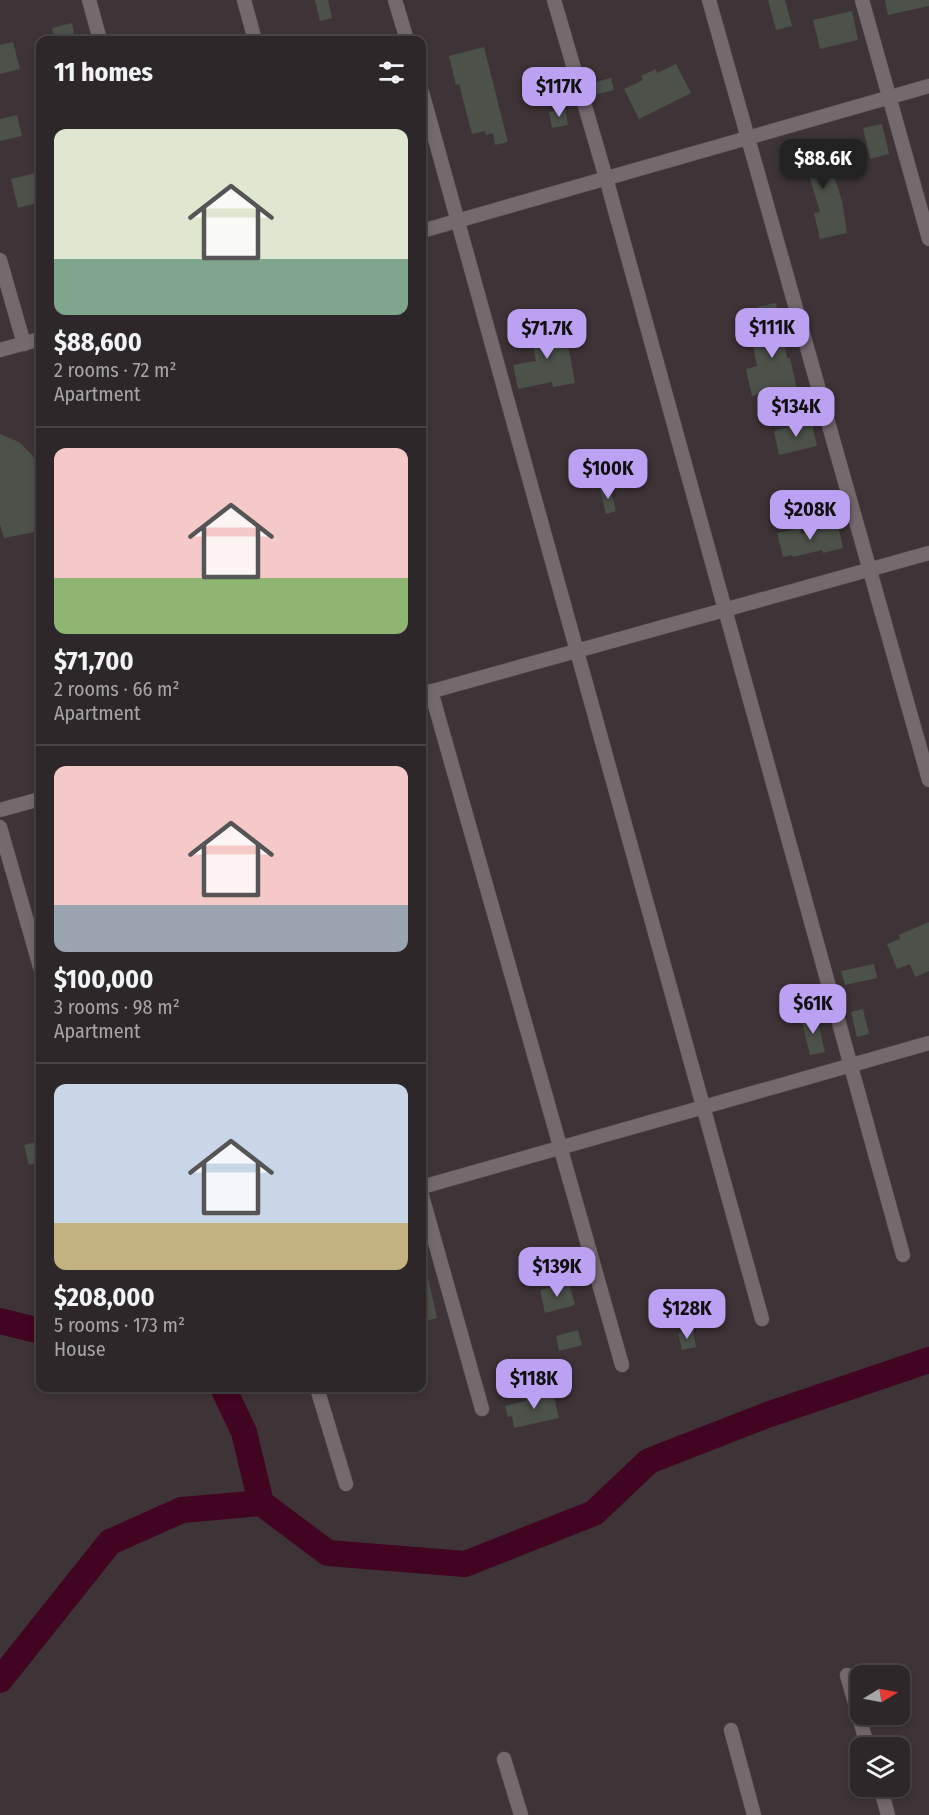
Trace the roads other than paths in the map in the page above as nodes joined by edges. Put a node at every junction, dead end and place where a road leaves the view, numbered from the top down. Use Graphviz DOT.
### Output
graph roads {
  1 [pos="89,0"];
  2 [pos="244,0"];
  3 [pos="395,0"];
  4 [pos="554,0"];
  5 [pos="709,0"];
  6 [pos="862,0"];
  7 [pos="99,36"];
  8 [pos="254,36"];
  9 [pos="406,36"];
  10 [pos="929,86"];
  11 [pos="890,97"];
  12 [pos="426,106"];
  13 [pos="748,138"];
  14 [pos="606,178"];
  15 [pos="458,221"];
  16 [pos="426,230"];
  17 [pos="929,239"];
  18 [pos="0,260"];
  19 [pos="36,340"];
  20 [pos="24,344"];
  21 [pos="0,350"];
  22 [pos="929,553"];
  23 [pos="871,569"];
  24 [pos="724,610"];
  25 [pos="577,650"];
  26 [pos="426,692"];
  27 [pos="929,780"];
  28 [pos="36,800"];
  29 [pos="0,810"];
  30 [pos="0,827"];
  31 [pos="36,953"];
  32 [pos="929,1043"];
  33 [pos="850,1066"];
  34 [pos="703,1107"];
  35 [pos="560,1148"];
  36 [pos="426,1186"];
  37 [pos="426,1210"];
  38 [pos="903,1255"];
  39 [pos="762,1319"];
  40 [pos="622,1365"];
  41 [pos="318,1392"];
  42 [pos="482,1409"];
  43 [pos="346,1484"];
  44 [pos="847,1675"];
  45 [pos="731,1730"];
  46 [pos="865,1737"];
  47 [pos="504,1759"];
  48 [pos="883,1797"];
  49 [pos="521,1815"];
  50 [pos="754,1815"];
  51 [pos="888,1815"];
  1 -- 7 [label="street"];
  2 -- 8 [label="street"];
  3 -- 9 [label="street"];
  4 -- 14 [label="street"];
  5 -- 13 [label="street"];
  6 -- 11 [label="street"];
  10 -- 11 [label="street"];
  11 -- 13 [label="street"];
  11 -- 17 [label="street"];
  12 -- 15 [label="street"];
  13 -- 14 [label="street"];
  13 -- 23 [label="street"];
  14 -- 15 [label="street"];
  14 -- 24 [label="street"];
  15 -- 16 [label="street"];
  15 -- 25 [label="street"];
  18 -- 20 [label="street"];
  19 -- 20 [label="street"];
  20 -- 21 [label="street"];
  22 -- 23 [label="street"];
  23 -- 24 [label="street"];
  23 -- 27 [label="street"];
  24 -- 25 [label="street"];
  24 -- 33 [label="street"];
  25 -- 26 [label="street"];
  25 -- 34 [label="street"];
  26 -- 35 [label="street"];
  28 -- 29 [label="street"];
  30 -- 31 [label="street"];
  32 -- 33 [label="street"];
  33 -- 34 [label="street"];
  33 -- 38 [label="street"];
  34 -- 35 [label="street"];
  34 -- 39 [label="street"];
  35 -- 36 [label="street"];
  35 -- 40 [label="street"];
  37 -- 42 [label="street"];
  41 -- 43 [label="street"];
  44 -- 46 [label="street"];
  45 -- 50 [label="street"];
  47 -- 49 [label="street"];
  48 -- 51 [label="street"];
}
